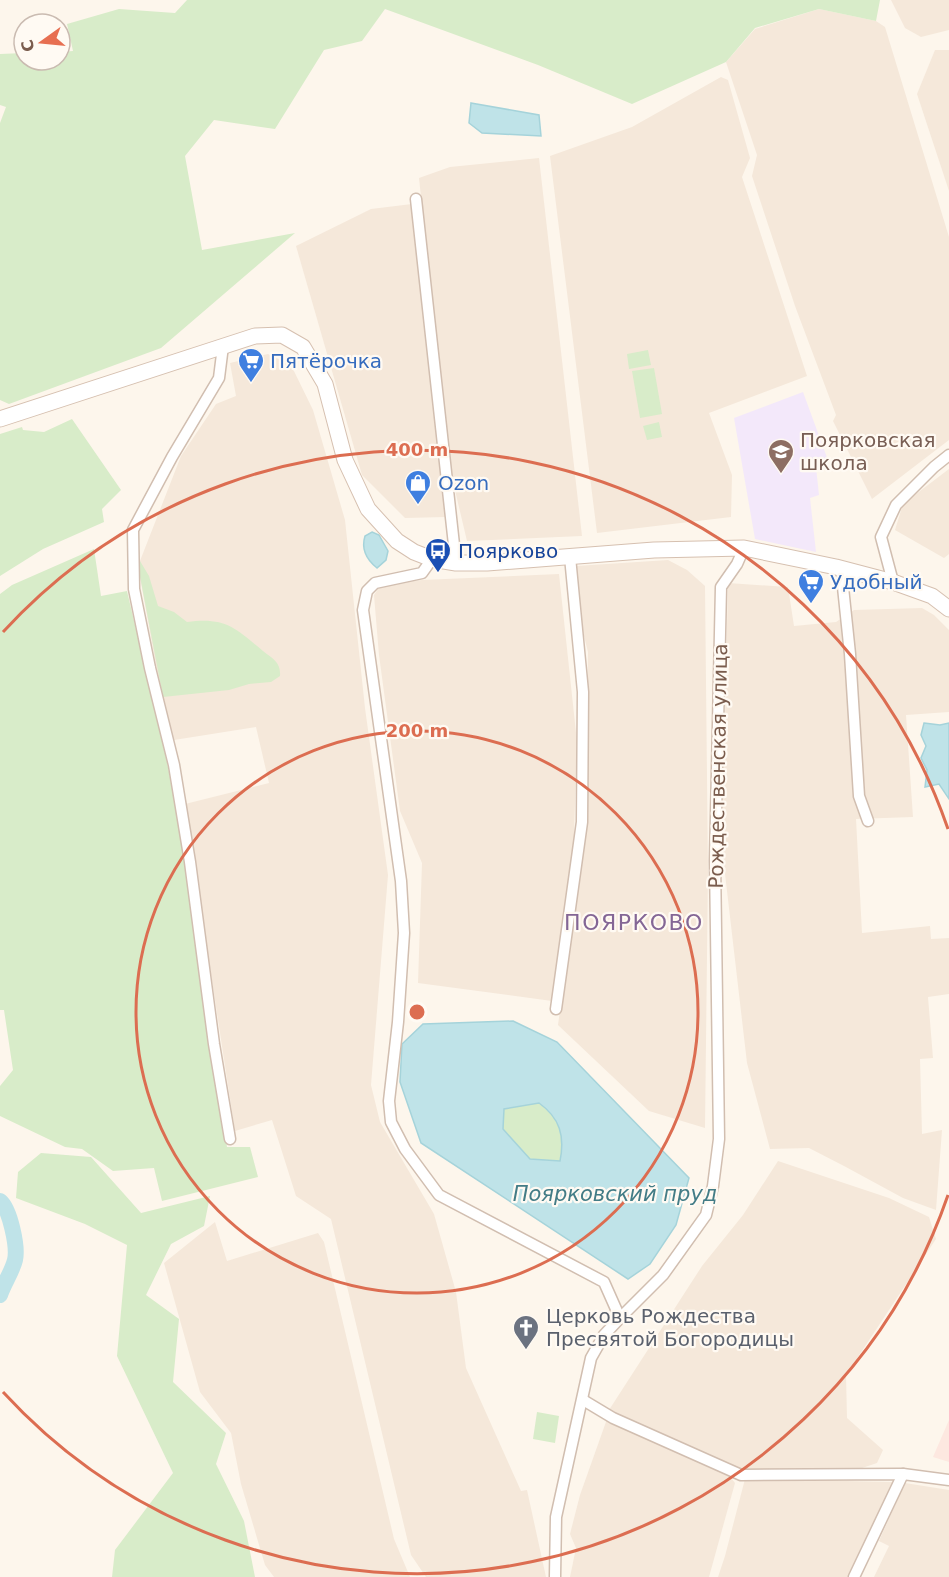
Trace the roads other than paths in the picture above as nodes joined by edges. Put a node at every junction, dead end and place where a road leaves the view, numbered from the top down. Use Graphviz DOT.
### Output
graph roads {
  1 [pos="416,200"];
  2 [pos="223,346"];
  3 [pos="0,419"];
  4 [pos="949,455"];
  5 [pos="744,548"];
  6 [pos="570,557"];
  7 [pos="432,560"];
  8 [pos="456,563"];
  9 [pos="841,568"];
  10 [pos="893,582"];
  11 [pos="949,609"];
  12 [pos="868,821"];
  13 [pos="556,1009"];
  14 [pos="230,1139"];
  15 [pos="620,1318"];
  16 [pos="583,1400"];
  17 [pos="903,1474"];
  18 [pos="949,1480"];
  19 [pos="555,1577"];
  20 [pos="854,1577"];
  1 -- 8 [label="street"];
  2 -- 3 [label="main road"];
  2 -- 7 [label="main road"];
  2 -- 14 [label="street"];
  4 -- 10 [label="street"];
  5 -- 6 [label="main road"];
  5 -- 9 [label="main road"];
  5 -- 15 [label="street, Рождественская улица"];
  6 -- 8 [label="main road"];
  6 -- 13 [label="street"];
  7 -- 8 [label="main road"];
  7 -- 15 [label="street"];
  9 -- 10 [label="main road"];
  9 -- 12 [label="street"];
  10 -- 11 [label="main road"];
  15 -- 16 [label="street, Рождественская улица"];
  16 -- 17 [label="street"];
  16 -- 19 [label="street, Рождественская улица"];
  17 -- 18 [label="street"];
  17 -- 20 [label="street"];
}
